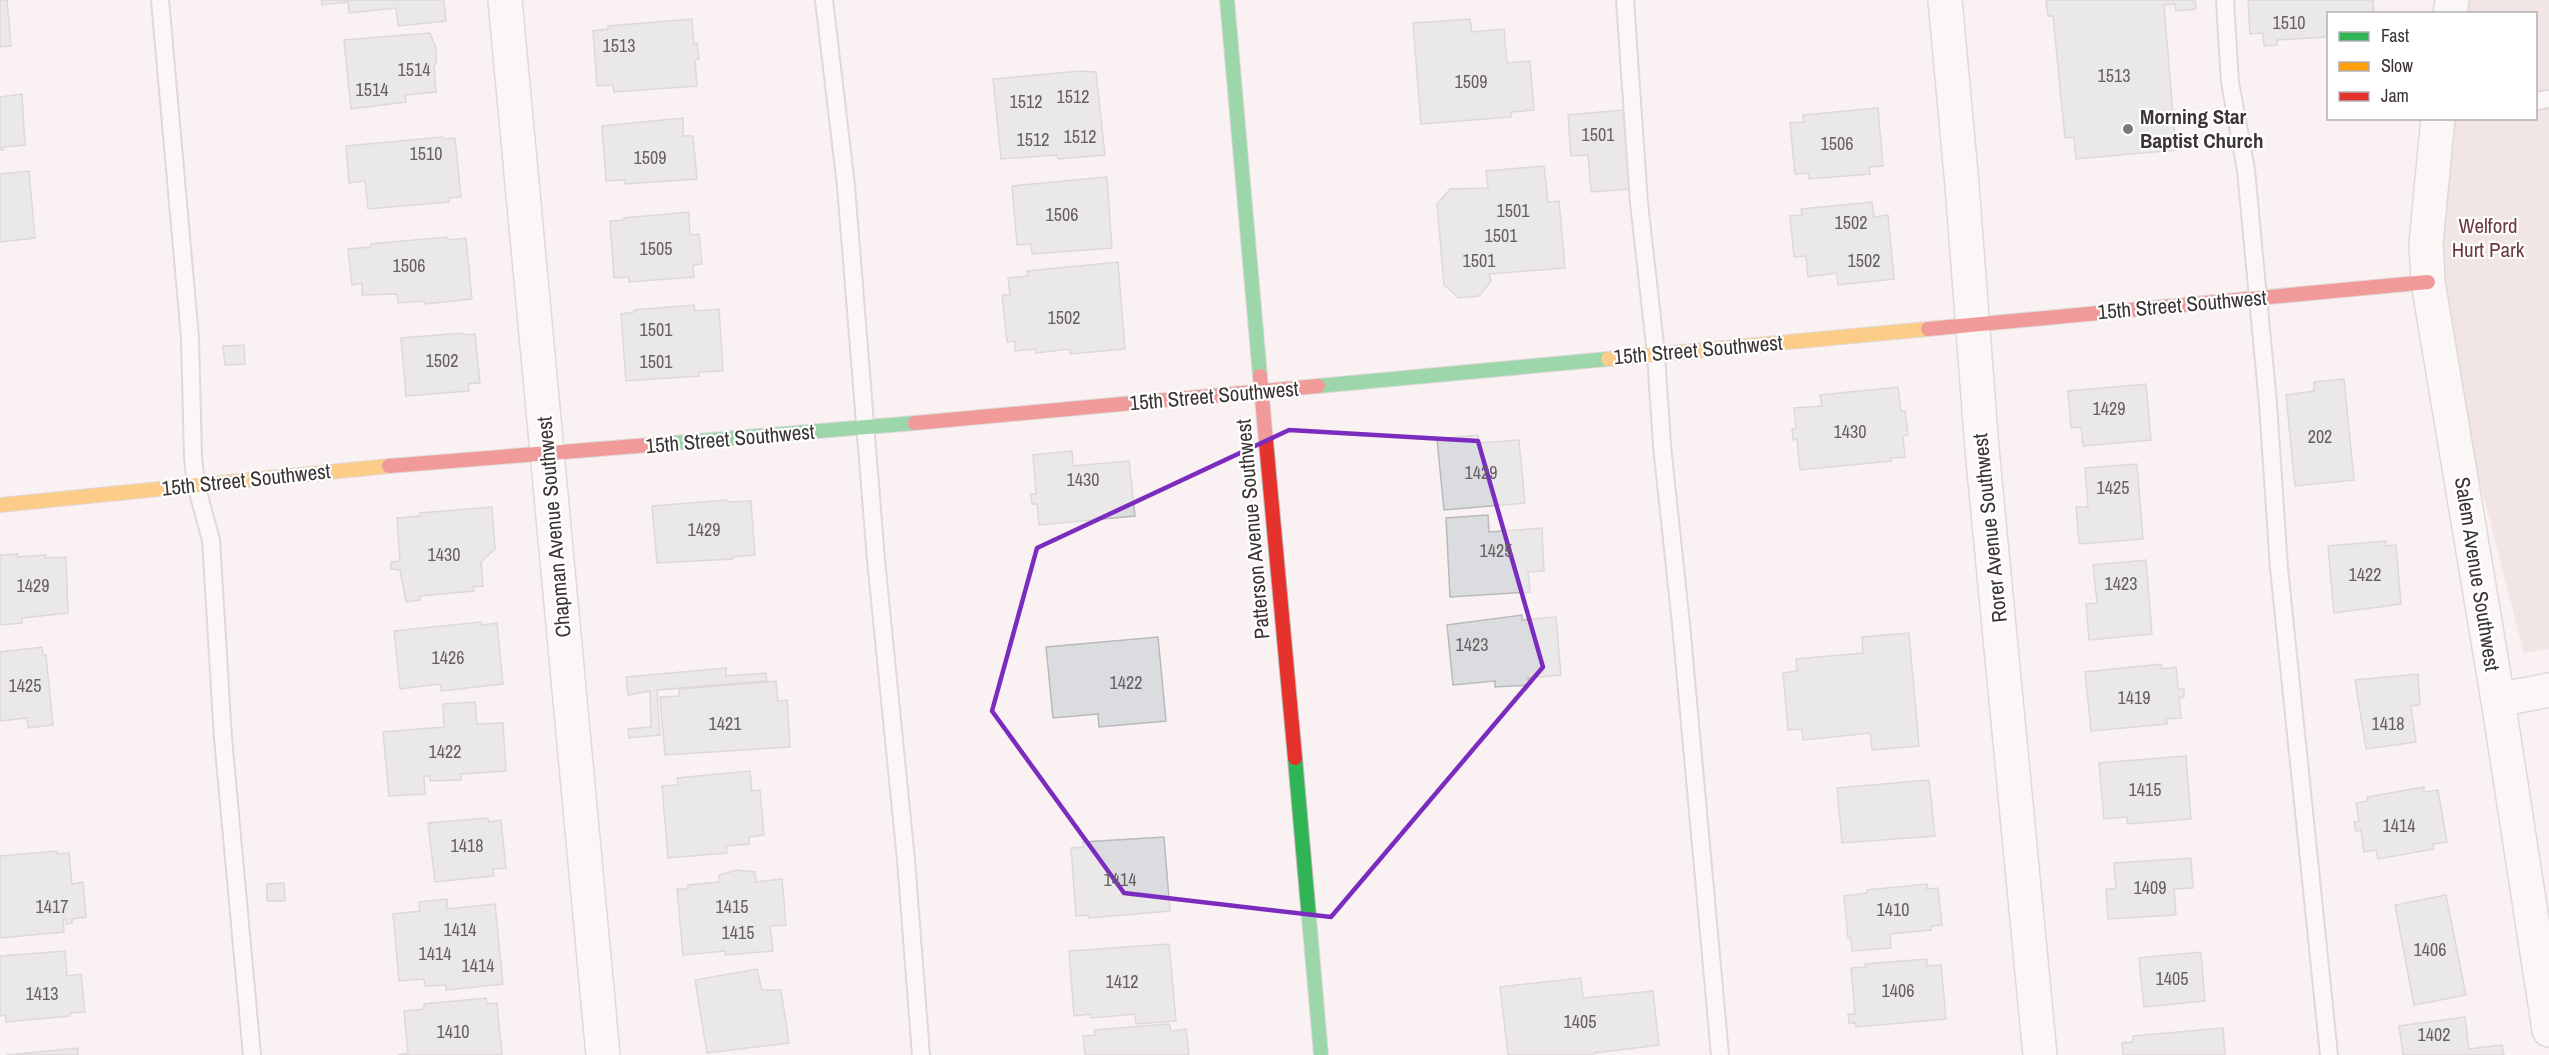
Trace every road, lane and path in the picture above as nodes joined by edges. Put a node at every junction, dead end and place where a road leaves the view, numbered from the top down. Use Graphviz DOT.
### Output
graph roads {
  1 [pos="160,0"];
  2 [pos="505,0"];
  3 [pos="824,0"];
  4 [pos="1227,0"];
  5 [pos="1625,0"];
  6 [pos="1945,0"];
  7 [pos="2225,0"];
  8 [pos="2438,120"];
  9 [pos="2428,282"];
  10 [pos="2257,299"];
  11 [pos="1973,325"];
  12 [pos="1656,354"];
  13 [pos="1262,392"];
  14 [pos="865,428"];
  15 [pos="547,454"];
  16 [pos="196,485"];
  17 [pos="0,505"];
  18 [pos="2549,690"];
  19 [pos="2498,700"];
  20 [pos="2549,1029"];
  21 [pos="252,1055"];
  22 [pos="603,1055"];
  23 [pos="921,1055"];
  24 [pos="1322,1055"];
  25 [pos="1720,1055"];
  26 [pos="2040,1055"];
  27 [pos="2329,1055"];
  1 -- 16 [label="lane"];
  2 -- 15 [label="street, Chapman Avenue Southwest"];
  3 -- 14 [label="lane"];
  4 -- 13 [label="street, Patterson Avenue Southwest"];
  5 -- 12 [label="lane"];
  6 -- 11 [label="street, Rorer Avenue Southwest"];
  7 -- 10 [label="lane"];
  8 -- 9 [label="street, Salem Avenue Southwest"];
  9 -- 10 [label="street, 15th Street Southwest"];
  9 -- 19 [label="street, Salem Avenue Southwest"];
  10 -- 11 [label="street, 15th Street Southwest"];
  10 -- 27 [label="lane"];
  11 -- 12 [label="street, 15th Street Southwest"];
  11 -- 26 [label="street, Rorer Avenue Southwest"];
  12 -- 13 [label="street, 15th Street Southwest"];
  12 -- 25 [label="lane"];
  13 -- 14 [label="street, 15th Street Southwest"];
  13 -- 24 [label="street, Patterson Avenue Southwest"];
  14 -- 15 [label="street, 15th Street Southwest"];
  14 -- 23 [label="lane"];
  15 -- 16 [label="street, 15th Street Southwest"];
  15 -- 22 [label="street, Chapman Avenue Southwest"];
  16 -- 17 [label="street, 15th Street Southwest"];
  16 -- 21 [label="lane"];
  18 -- 19 [label="street"];
  19 -- 20 [label="street, Salem Avenue Southwest"];
}
